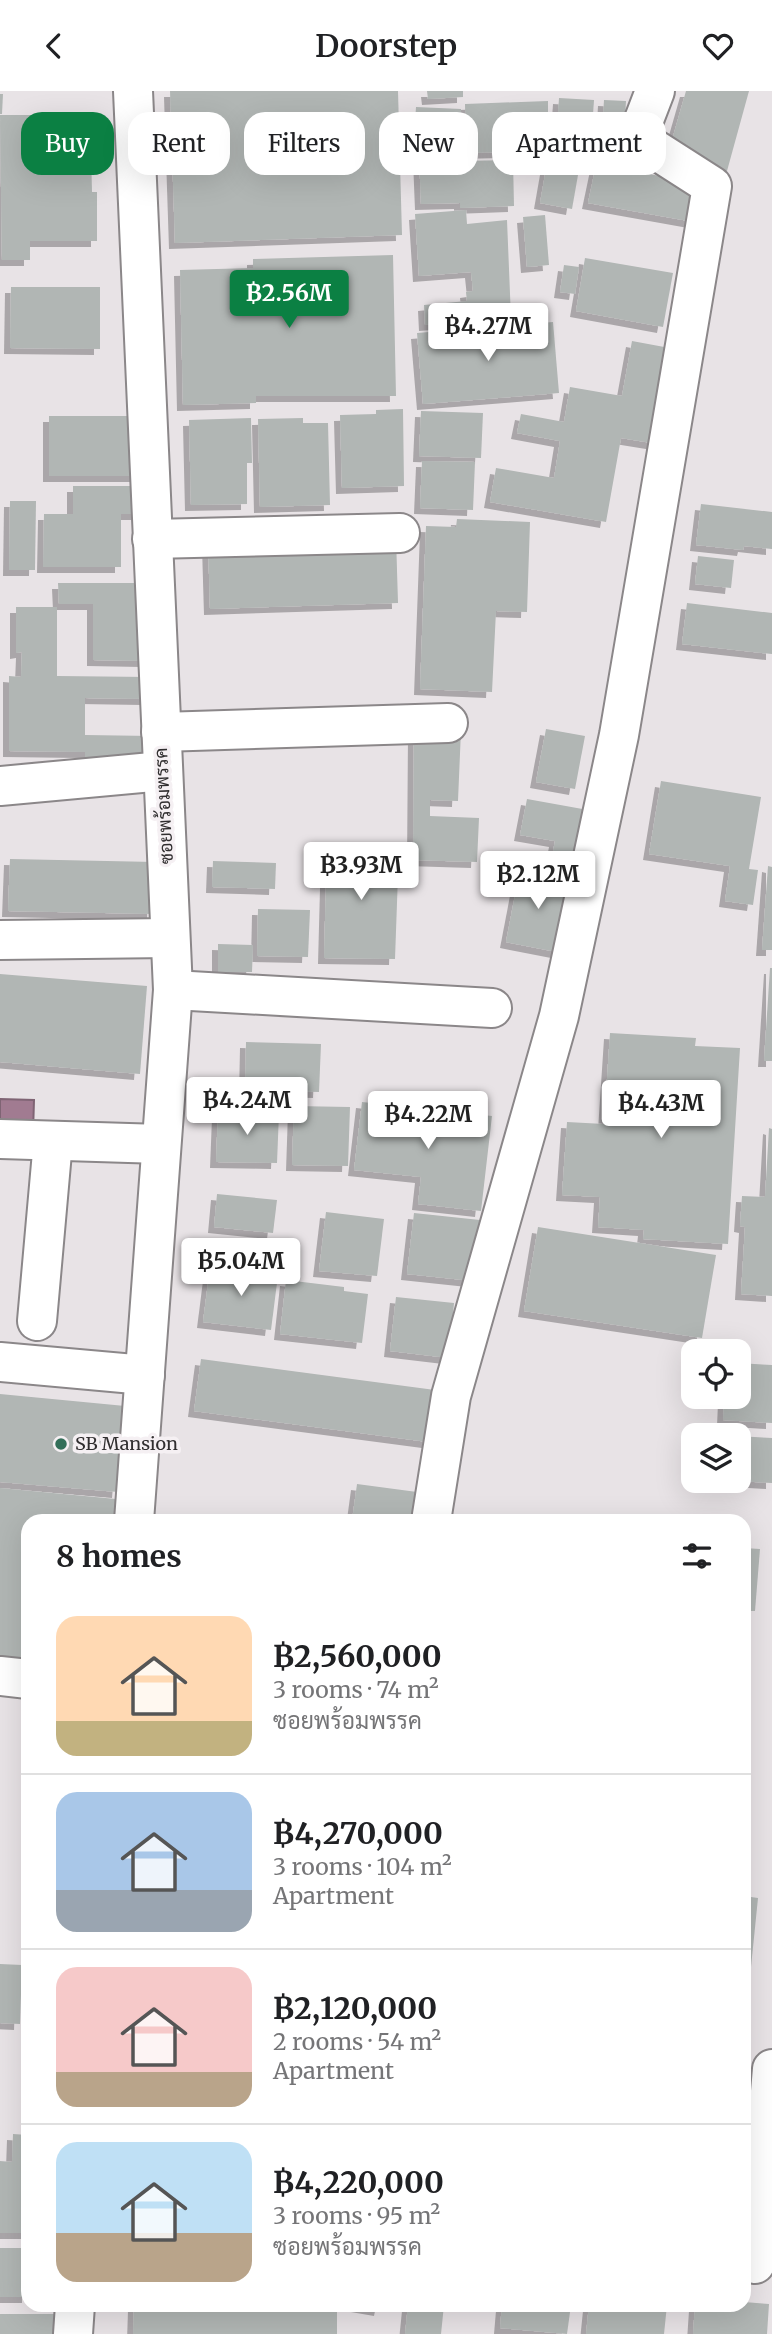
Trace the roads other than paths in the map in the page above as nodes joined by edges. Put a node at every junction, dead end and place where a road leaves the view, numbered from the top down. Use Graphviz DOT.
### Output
graph roads {
  1 [pos="133,91"];
  2 [pos="655,91"];
  3 [pos="400,533"];
  4 [pos="152,540"];
  5 [pos="448,723"];
  6 [pos="161,732"];
  7 [pos="163,771"];
  8 [pos="0,786"];
  9 [pos="170,938"];
  10 [pos="0,940"];
  11 [pos="173,991"];
  12 [pos="492,1008"];
  13 [pos="0,1139"];
  14 [pos="53,1141"];
  15 [pos="162,1144"];
  16 [pos="37,1321"];
  17 [pos="0,1362"];
  18 [pos="145,1374"];
  19 [pos="135,1514"];
  20 [pos="432,1514"];
  21 [pos="0,1676"];
  22 [pos="21,1678"];
  23 [pos="772,2069"];
  24 [pos="757,2264"];
  25 [pos="75,2312"];
  26 [pos="73,2334"];
  1 -- 4 [label="street, ซอยพร้อมพรรค"];
  2 -- 20 [label="street"];
  3 -- 4 [label="street"];
  4 -- 6 [label="street, ซอยพร้อมพรรค"];
  5 -- 6 [label="street"];
  6 -- 7 [label="street, ซอยพร้อมพรรค"];
  7 -- 8 [label="street"];
  7 -- 9 [label="street, ซอยพร้อมพรรค"];
  9 -- 10 [label="street"];
  9 -- 11 [label="street, ซอยพร้อมพรรค"];
  11 -- 12 [label="street"];
  11 -- 15 [label="street, ซอยพร้อมพรรค"];
  13 -- 14 [label="street"];
  14 -- 15 [label="street"];
  14 -- 16 [label="street"];
  15 -- 18 [label="street, ซอยพร้อมพรรค"];
  17 -- 18 [label="street"];
  18 -- 19 [label="street, ซอยพร้อมพรรค"];
  21 -- 22 [label="street"];
  23 -- 24 [label="street"];
  25 -- 26 [label="street"];
}
